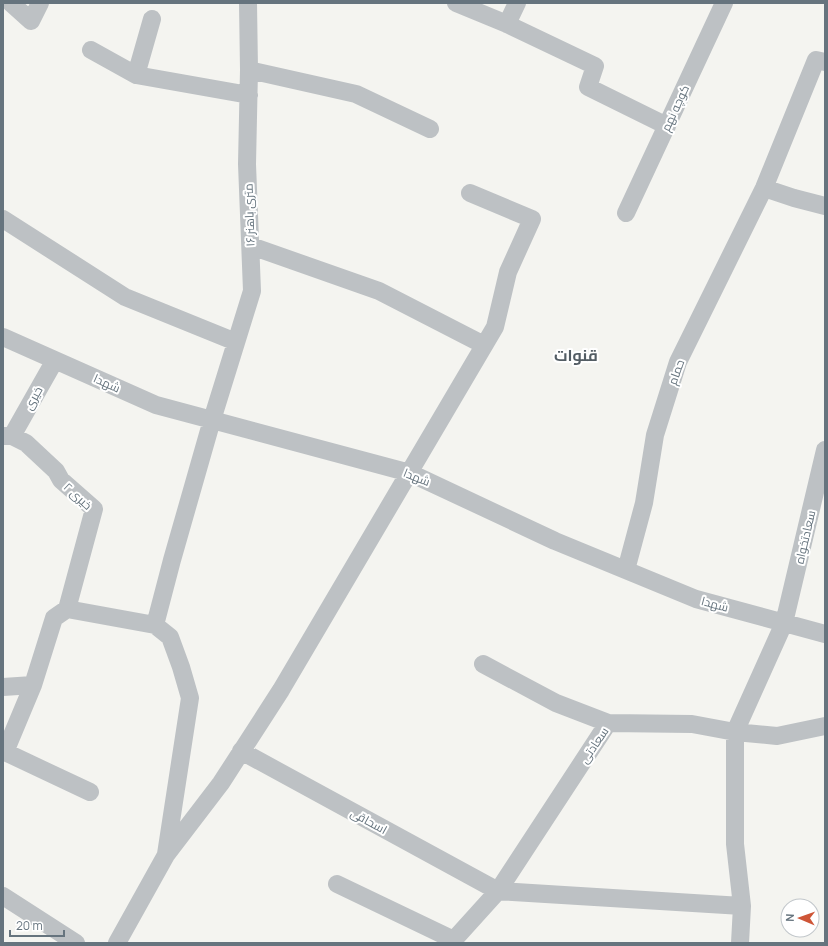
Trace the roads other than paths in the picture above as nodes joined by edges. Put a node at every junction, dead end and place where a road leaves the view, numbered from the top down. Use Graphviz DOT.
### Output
graph roads {
  1 [pos="11,3"];
  2 [pos="40,3"];
  3 [pos="248,3"];
  4 [pos="456,3"];
  5 [pos="517,3"];
  6 [pos="724,3"];
  7 [pos="152,19"];
  8 [pos="508,24"];
  9 [pos="92,50"];
  10 [pos="825,62"];
  11 [pos="249,70"];
  12 [pos="136,75"];
  13 [pos="249,96"];
  14 [pos="666,126"];
  15 [pos="430,129"];
  16 [pos="764,188"];
  17 [pos="470,193"];
  18 [pos="825,206"];
  19 [pos="626,213"];
  20 [pos="3,219"];
  21 [pos="251,246"];
  22 [pos="3,337"];
  23 [pos="236,342"];
  24 [pos="484,345"];
  25 [pos="54,360"];
  26 [pos="212,420"];
  27 [pos="7,436"];
  28 [pos="825,450"];
  29 [pos="410,473"];
  30 [pos="626,570"];
  31 [pos="67,608"];
  32 [pos="784,623"];
  33 [pos="155,625"];
  34 [pos="825,634"];
  35 [pos="483,664"];
  36 [pos="33,685"];
  37 [pos="3,686"];
  38 [pos="608,723"];
  39 [pos="825,726"];
  40 [pos="735,732"];
  41 [pos="241,751"];
  42 [pos="4,752"];
  43 [pos="90,792"];
  44 [pos="166,855"];
  45 [pos="337,884"];
  46 [pos="498,891"];
  47 [pos="3,896"];
  48 [pos="742,906"];
  49 [pos="453,941"];
  50 [pos="76,943"];
  51 [pos="117,943"];
  52 [pos="740,943"];
  1 -- 2 [label="street"];
  3 -- 11 [label="street, ۱۶ متری باهنر"];
  4 -- 8 [label="street"];
  5 -- 8 [label="street"];
  6 -- 14 [label="street, کوچه نهم"];
  7 -- 12 [label="street"];
  8 -- 14 [label="street"];
  9 -- 12 [label="street"];
  10 -- 16 [label="street, حمام"];
  11 -- 13 [label="street, ۱۶ متری باهنر"];
  11 -- 15 [label="street"];
  12 -- 13 [label="street"];
  13 -- 21 [label="street, ۱۶ متری باهنر"];
  14 -- 19 [label="street, کوچه نهم"];
  16 -- 18 [label="street"];
  16 -- 30 [label="street, حمام"];
  17 -- 24 [label="street"];
  20 -- 23 [label="street"];
  21 -- 23 [label="street, ۱۶ متری باهنر"];
  21 -- 24 [label="street"];
  22 -- 25 [label="street, شهدا"];
  23 -- 26 [label="street, ۱۶ متری باهنر"];
  24 -- 29 [label="street"];
  25 -- 26 [label="street, شهدا"];
  25 -- 27 [label="street, خیری"];
  26 -- 29 [label="street, شهدا"];
  26 -- 33 [label="street, ۱۶ متری باهنر"];
  27 -- 31 [label="street, خیری ۲"];
  28 -- 32 [label="street, سعادتخواه"];
  29 -- 30 [label="street, شهدا"];
  29 -- 41 [label="street"];
  30 -- 32 [label="street, شهدا"];
  31 -- 33 [label="street"];
  31 -- 36 [label="street"];
  32 -- 34 [label="street, شهدا"];
  32 -- 40 [label="street, سعادتخواه"];
  33 -- 44 [label="street"];
  35 -- 38 [label="street"];
  36 -- 37 [label="street"];
  36 -- 42 [label="street"];
  38 -- 40 [label="street, سعادتی"];
  38 -- 46 [label="street, سعادتی"];
  39 -- 40 [label="street, سعادتی"];
  40 -- 48 [label="street"];
  41 -- 44 [label="street"];
  41 -- 46 [label="street, اسحاقی"];
  42 -- 43 [label="street"];
  44 -- 51 [label="street"];
  45 -- 49 [label="street"];
  46 -- 48 [label="street"];
  46 -- 49 [label="street, سعادتی"];
  47 -- 50 [label="street"];
  48 -- 52 [label="street"];
}
